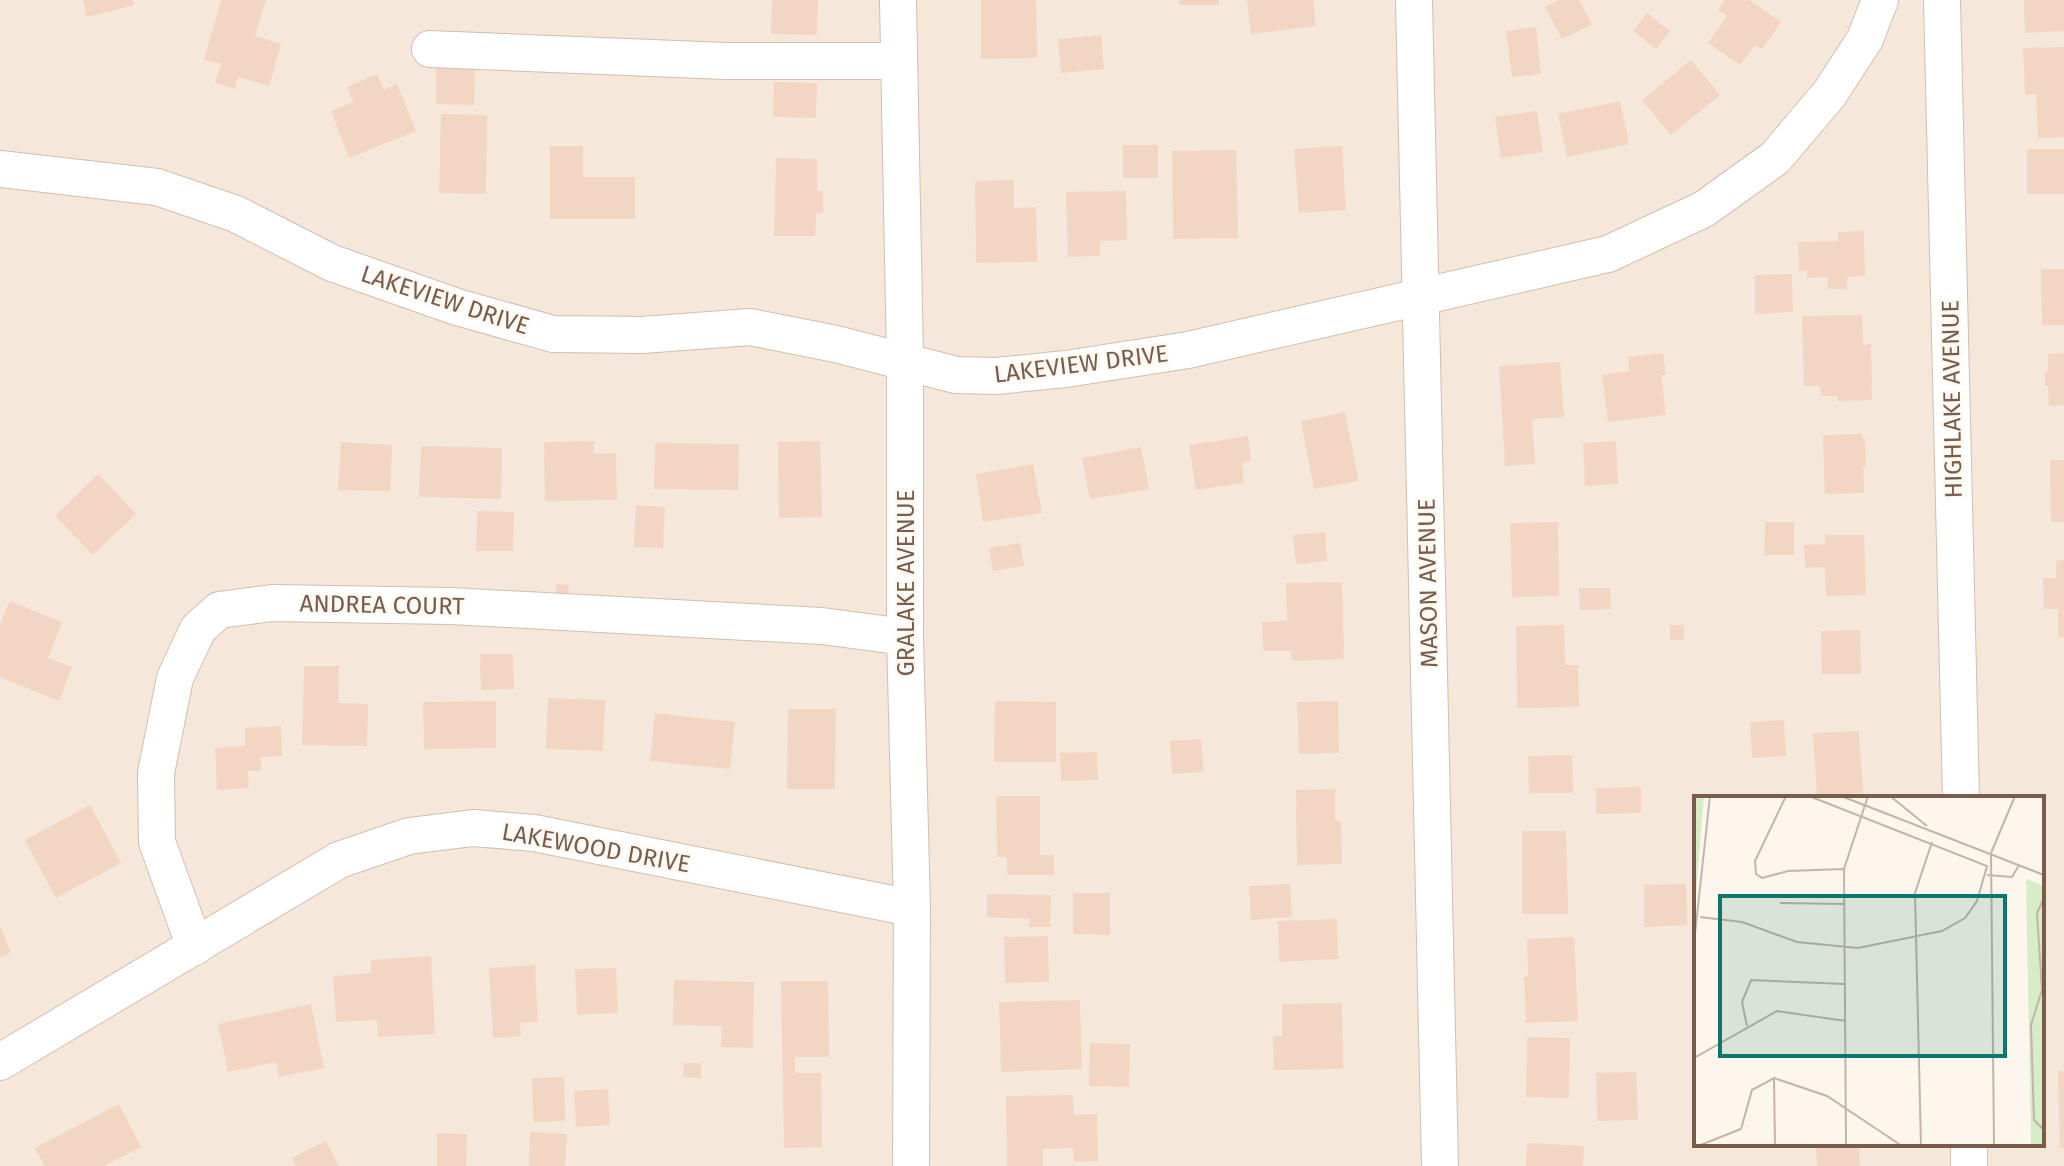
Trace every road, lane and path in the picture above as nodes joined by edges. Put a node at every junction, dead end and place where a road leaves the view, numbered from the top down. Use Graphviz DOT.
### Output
graph roads {
  1 [pos="898,0"];
  2 [pos="1414,0"];
  3 [pos="1880,0"];
  4 [pos="1942,0"];
  5 [pos="430,49"];
  6 [pos="899,61"];
  7 [pos="0,169"];
  8 [pos="1422,296"];
  9 [pos="905,360"];
  10 [pos="905,637"];
  11 [pos="1961,796"];
  12 [pos="912,908"];
  13 [pos="195,947"];
  14 [pos="0,1062"];
  15 [pos="911,1166"];
  16 [pos="1440,1166"];
  1 -- 6 [label="street, GRALAKE AVENUE"];
  2 -- 8 [label="street, MASON AVENUE"];
  3 -- 8 [label="street, LAKEVIEW DRIVE"];
  4 -- 11 [label="street, HIGHLAKE AVENUE"];
  5 -- 6 [label="street"];
  6 -- 9 [label="street, GRALAKE AVENUE"];
  7 -- 9 [label="street, LAKEVIEW DRIVE"];
  8 -- 9 [label="street, LAKEVIEW DRIVE"];
  8 -- 16 [label="street, MASON AVENUE"];
  9 -- 10 [label="street, GRALAKE AVENUE"];
  10 -- 12 [label="street, GRALAKE AVENUE"];
  10 -- 13 [label="street, ANDREA COURT"];
  12 -- 13 [label="street, LAKEWOOD DRIVE"];
  12 -- 15 [label="street, GRALAKE AVENUE"];
  13 -- 14 [label="street, LAKEWOOD DRIVE"];
}
